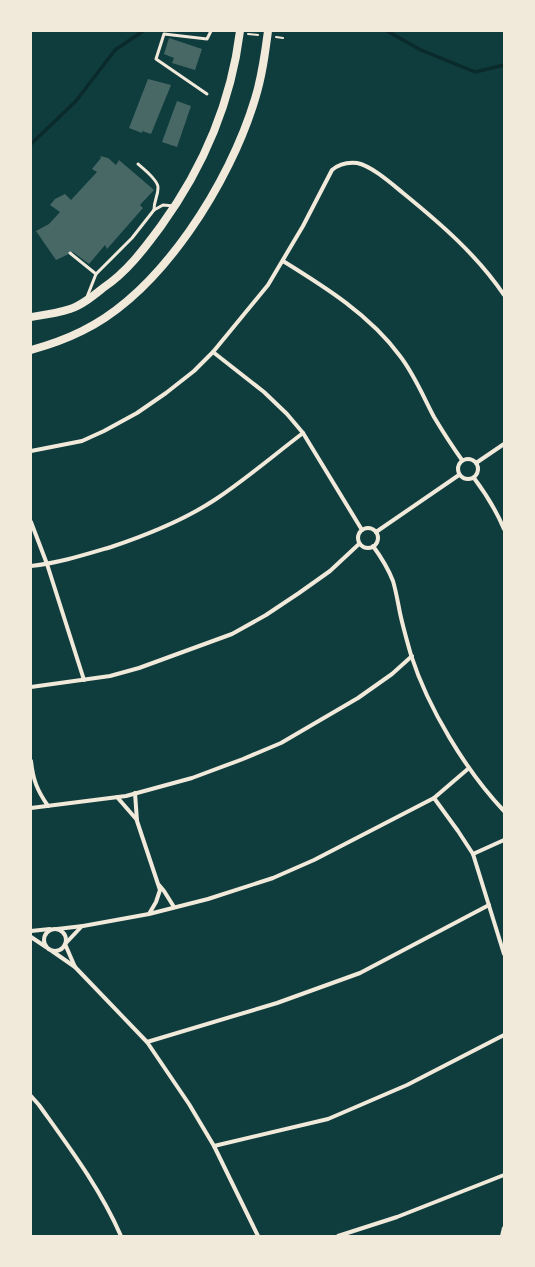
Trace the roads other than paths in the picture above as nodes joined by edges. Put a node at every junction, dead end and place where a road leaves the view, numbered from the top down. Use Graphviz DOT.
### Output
graph roads {
  1 [pos="211,31"];
  2 [pos="268,31"];
  3 [pos="242,32"];
  4 [pos="207,94"];
  5 [pos="138,164"];
  6 [pos="175,206"];
  7 [pos="154,210"];
  8 [pos="70,253"];
  9 [pos="283,260"];
  10 [pos="96,274"];
  11 [pos="504,295"];
  12 [pos="85,301"];
  13 [pos="31,317"];
  14 [pos="31,350"];
  15 [pos="213,352"];
  16 [pos="303,433"];
  17 [pos="504,444"];
  18 [pos="31,451"];
  19 [pos="462,460"];
  20 [pos="476,463"];
  21 [pos="459,475"];
  22 [pos="474,478"];
  23 [pos="31,522"];
  24 [pos="504,529"];
  25 [pos="362,530"];
  26 [pos="376,532"];
  27 [pos="360,544"];
  28 [pos="374,546"];
  29 [pos="47,564"];
  30 [pos="31,566"];
  31 [pos="412,656"];
  32 [pos="84,680"];
  33 [pos="31,687"];
  34 [pos="31,761"];
  35 [pos="469,768"];
  36 [pos="33,779"];
  37 [pos="31,786"];
  38 [pos="135,793"];
  39 [pos="118,797"];
  40 [pos="434,798"];
  41 [pos="48,806"];
  42 [pos="31,808"];
  43 [pos="504,811"];
  44 [pos="137,821"];
  45 [pos="504,840"];
  46 [pos="473,854"];
  47 [pos="159,885"];
  48 [pos="489,906"];
  49 [pos="174,907"];
  50 [pos="149,914"];
  51 [pos="83,926"];
  52 [pos="50,929"];
  53 [pos="58,929"];
  54 [pos="31,931"];
  55 [pos="31,937"];
  56 [pos="65,944"];
  57 [pos="46,947"];
  58 [pos="52,951"];
  59 [pos="504,954"];
  60 [pos="75,967"];
  61 [pos="504,1035"];
  62 [pos="147,1042"];
  63 [pos="31,1096"];
  64 [pos="214,1146"];
  65 [pos="504,1175"];
  66 [pos="504,1228"];
  67 [pos="121,1236"];
  68 [pos="258,1236"];
  69 [pos="338,1236"];
  70 [pos="502,1236"];
  1 -- 4 [label="lane"];
  2 -- 14 [label="main road"];
  3 -- 6 [label="main road"];
  5 -- 7 [label="lane"];
  6 -- 7 [label="lane"];
  6 -- 12 [label="main road"];
  7 -- 10 [label="lane"];
  8 -- 10 [label="lane"];
  9 -- 11 [label="street"];
  9 -- 15 [label="street"];
  9 -- 19 [label="street"];
  10 -- 12 [label="lane"];
  12 -- 13 [label="main road"];
  15 -- 16 [label="street"];
  15 -- 18 [label="street"];
  16 -- 25 [label="street"];
  16 -- 29 [label="street"];
  17 -- 20 [label="street"];
  19 -- 20 [label="street"];
  19 -- 21 [label="street"];
  20 -- 22 [label="street"];
  21 -- 22 [label="street"];
  21 -- 26 [label="street"];
  22 -- 24 [label="street"];
  23 -- 29 [label="street"];
  25 -- 26 [label="street"];
  25 -- 27 [label="street"];
  26 -- 28 [label="street"];
  27 -- 28 [label="street"];
  27 -- 32 [label="street"];
  28 -- 31 [label="street"];
  29 -- 30 [label="street"];
  29 -- 32 [label="street"];
  31 -- 35 [label="street"];
  31 -- 38 [label="street"];
  32 -- 33 [label="street"];
  34 -- 36 [label="street"];
  35 -- 40 [label="street"];
  35 -- 43 [label="street"];
  36 -- 37 [label="street"];
  36 -- 41 [label="street"];
  38 -- 39 [label="street"];
  38 -- 44 [label="street"];
  39 -- 41 [label="street"];
  39 -- 44 [label="street"];
  40 -- 46 [label="street"];
  40 -- 49 [label="street"];
  41 -- 42 [label="street"];
  44 -- 47 [label="street"];
  45 -- 46 [label="street"];
  46 -- 48 [label="street"];
  47 -- 49 [label="street"];
  47 -- 50 [label="street"];
  48 -- 59 [label="street"];
  48 -- 62 [label="street"];
  49 -- 50 [label="street"];
  50 -- 51 [label="street"];
  51 -- 53 [label="street"];
  51 -- 56 [label="street"];
  52 -- 53 [label="street"];
  52 -- 54 [label="street"];
  52 -- 57 [label="street"];
  53 -- 56 [label="street"];
  55 -- 57 [label="street"];
  56 -- 58 [label="street"];
  56 -- 60 [label="street"];
  57 -- 58 [label="street"];
  58 -- 60 [label="street"];
  60 -- 62 [label="street"];
  61 -- 64 [label="street"];
  62 -- 64 [label="street"];
  63 -- 67 [label="street"];
  64 -- 68 [label="street"];
  65 -- 69 [label="street"];
  66 -- 70 [label="street"];
}
